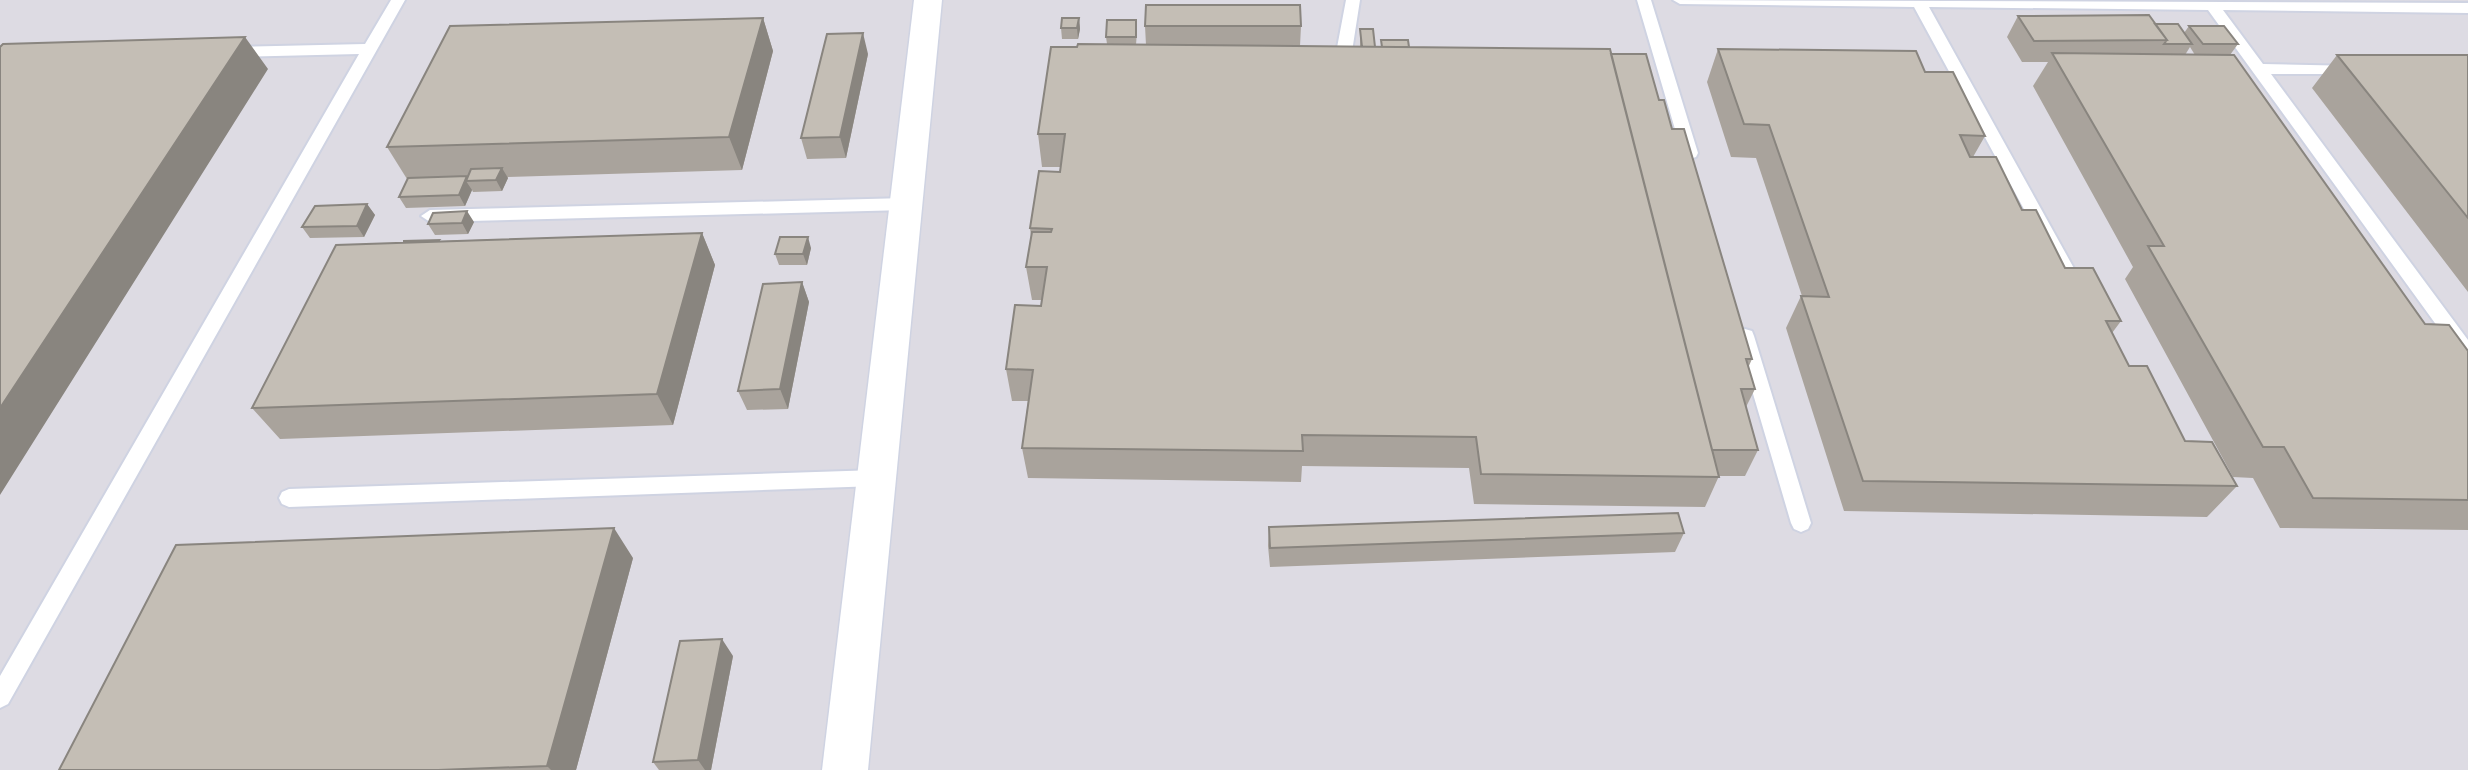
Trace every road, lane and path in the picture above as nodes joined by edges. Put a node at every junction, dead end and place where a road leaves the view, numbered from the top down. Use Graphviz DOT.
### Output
graph roads {
  1 [pos="398,0"];
  2 [pos="928,0"];
  3 [pos="1353,0"];
  4 [pos="1644,0"];
  5 [pos="1680,0"];
  6 [pos="1919,2"];
  7 [pos="2096,2"];
  8 [pos="2397,4"];
  9 [pos="2213,5"];
  10 [pos="2468,8"];
  11 [pos="370,49"];
  12 [pos="220,52"];
  13 [pos="1315,58"];
  14 [pos="2259,69"];
  15 [pos="2370,69"];
  16 [pos="1695,170"];
  17 [pos="906,204"];
  18 [pos="430,216"];
  19 [pos="2085,303"];
  20 [pos="1738,314"];
  21 [pos="2468,354"];
  22 [pos="877,478"];
  23 [pos="289,498"];
  24 [pos="1801,523"];
  25 [pos="0,697"];
  26 [pos="845,770"];
  1 -- 11 [label="lane"];
  2 -- 17 [label="street"];
  3 -- 13 [label="lane"];
  4 -- 16 [label="lane"];
  5 -- 6 [label="lane"];
  6 -- 7 [label="lane"];
  6 -- 19 [label="lane"];
  7 -- 9 [label="lane"];
  8 -- 9 [label="lane"];
  8 -- 10 [label="lane"];
  9 -- 14 [label="lane"];
  11 -- 12 [label="lane"];
  11 -- 25 [label="lane"];
  14 -- 15 [label="lane"];
  14 -- 21 [label="lane"];
  17 -- 18 [label="lane"];
  17 -- 22 [label="street"];
  20 -- 24 [label="lane"];
  22 -- 23 [label="lane"];
  22 -- 26 [label="street"];
}
